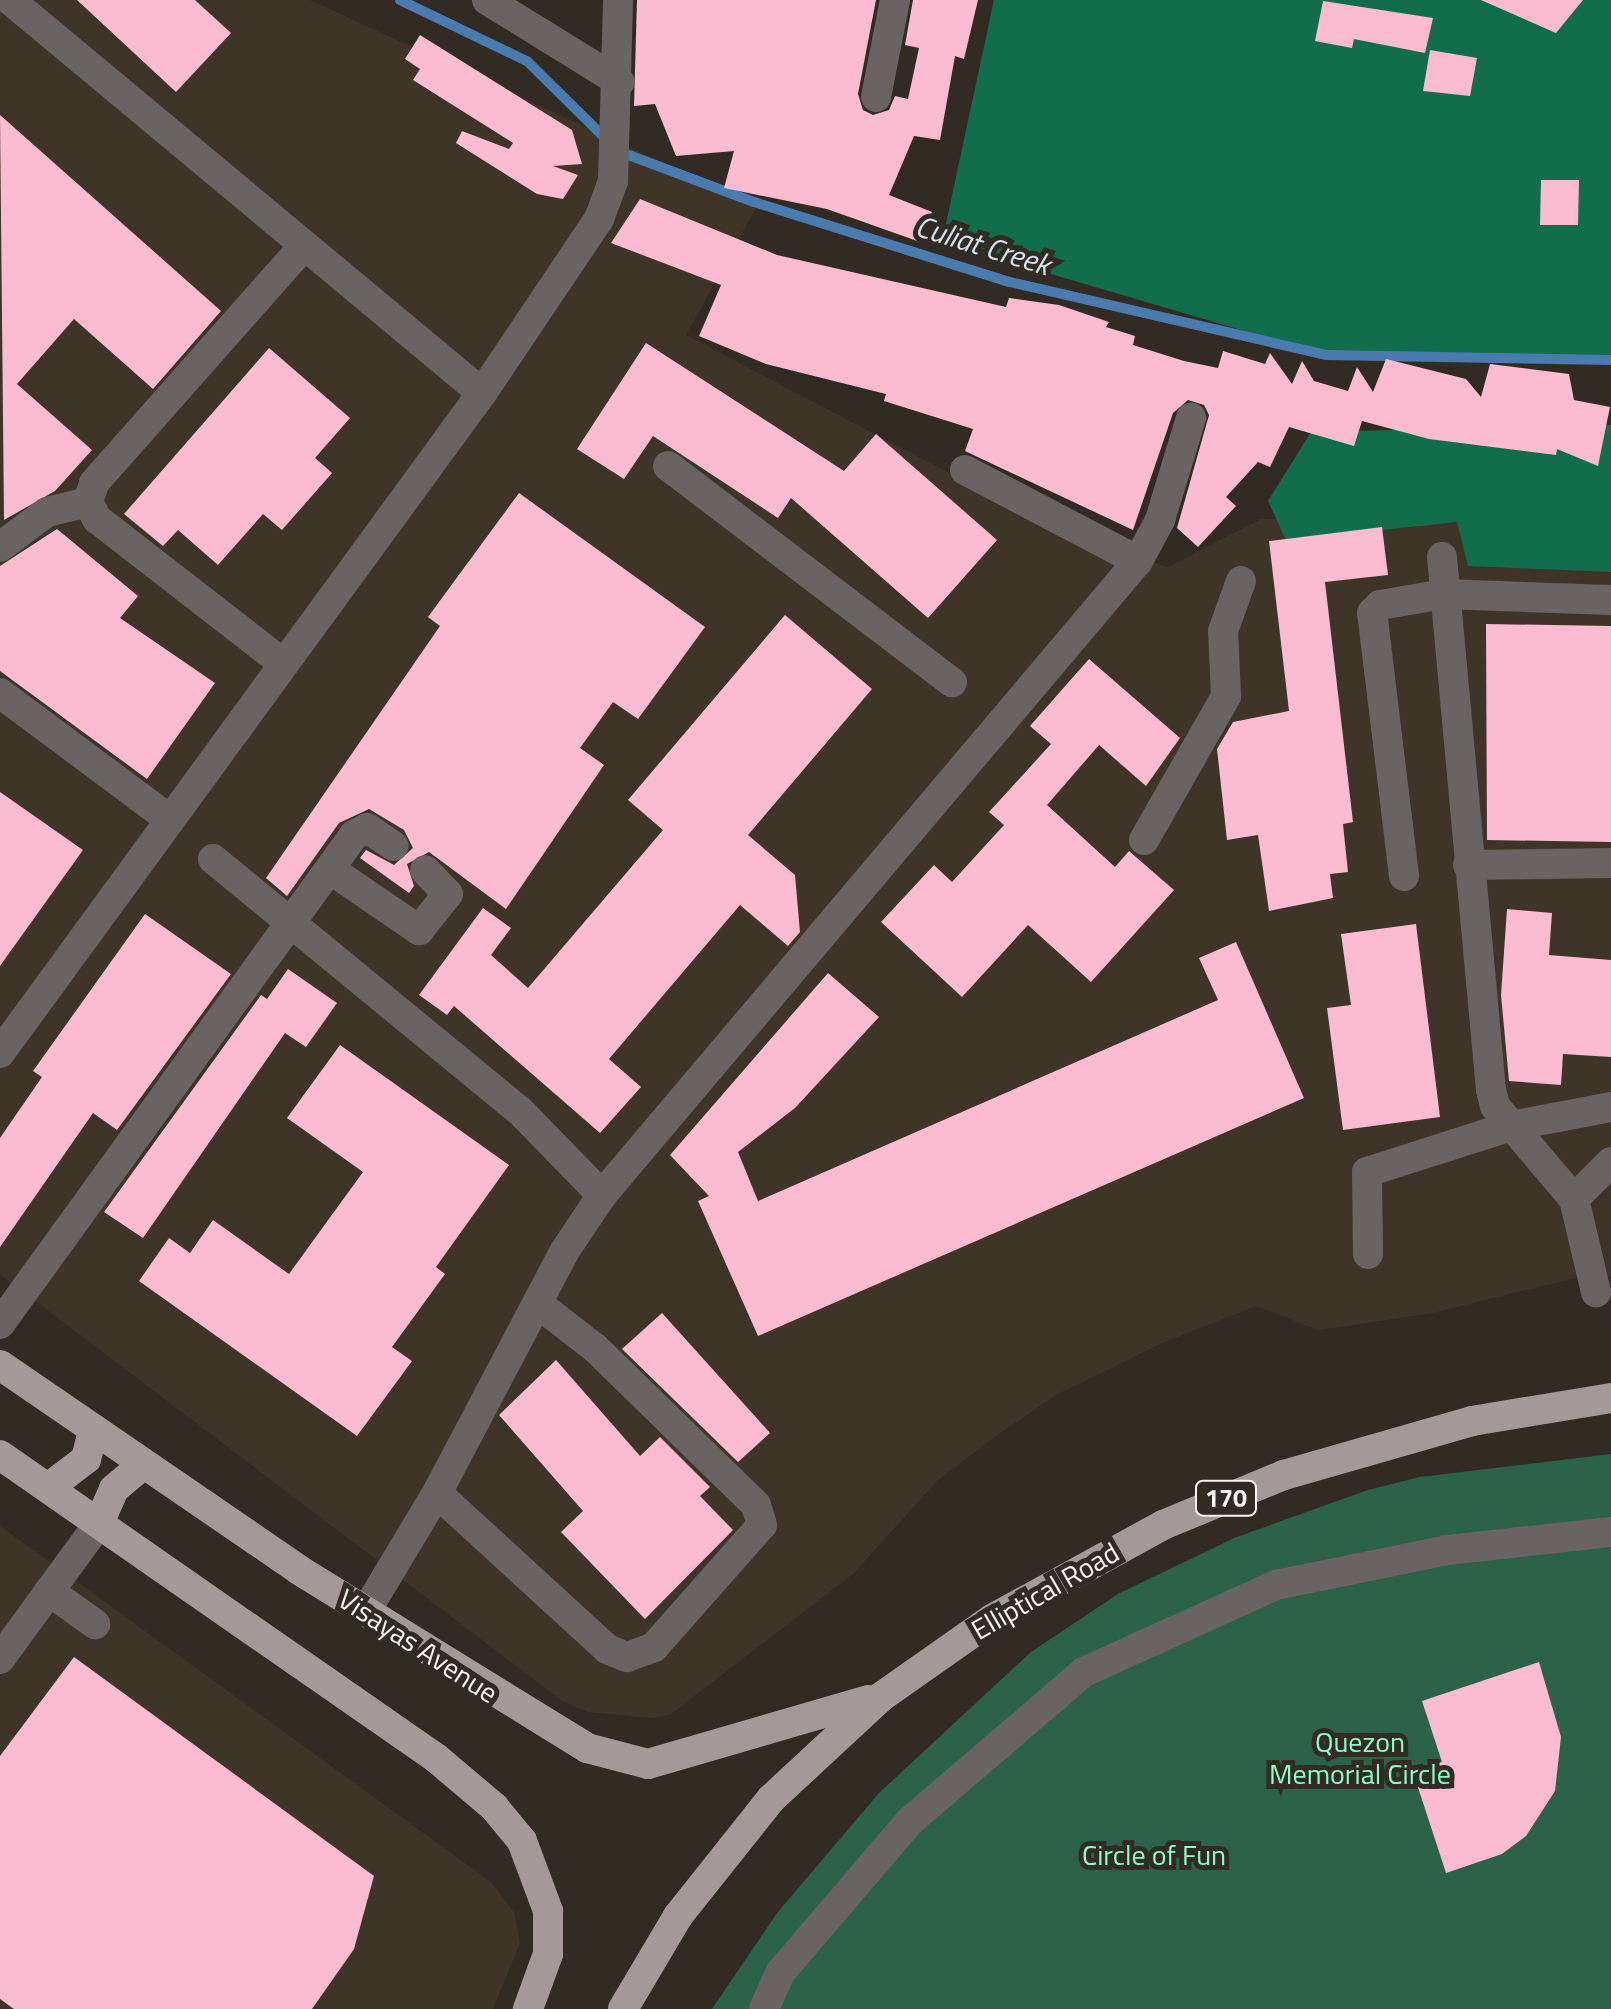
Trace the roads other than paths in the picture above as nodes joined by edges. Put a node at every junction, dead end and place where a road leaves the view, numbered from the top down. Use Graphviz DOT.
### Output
graph roads {
  1 [pos="10,0"];
  2 [pos="618,0"];
  3 [pos="894,0"];
  4 [pos="500,4"];
  5 [pos="620,92"];
  6 [pos="876,97"];
  7 [pos="303,247"];
  8 [pos="482,393"];
  9 [pos="1191,418"];
  10 [pos="668,466"];
  11 [pos="965,470"];
  12 [pos="88,502"];
  13 [pos="0,547"];
  14 [pos="1442,556"];
  15 [pos="1138,561"];
  16 [pos="1240,581"];
  17 [pos="1444,594"];
  18 [pos="1611,600"];
  19 [pos="284,664"];
  20 [pos="952,682"];
  21 [pos="0,693"];
  22 [pos="169,819"];
  23 [pos="1144,840"];
  24 [pos="394,846"];
  25 [pos="213,860"];
  26 [pos="1611,863"];
  27 [pos="1468,864"];
  28 [pos="331,870"];
  29 [pos="425,870"];
  30 [pos="1404,876"];
  31 [pos="289,925"];
  32 [pos="0,1053"];
  33 [pos="1611,1107"];
  34 [pos="1511,1126"];
  35 [pos="1611,1162"];
  36 [pos="602,1195"];
  37 [pos="1574,1199"];
  38 [pos="1368,1254"];
  39 [pos="1596,1292"];
  40 [pos="537,1303"];
  41 [pos="0,1324"];
  42 [pos="0,1364"];
  43 [pos="1611,1398"];
  44 [pos="93,1431"];
  45 [pos="0,1455"];
  46 [pos="142,1465"];
  47 [pos="48,1488"];
  48 [pos="437,1492"];
  49 [pos="99,1524"];
  50 [pos="1611,1532"];
  51 [pos="49,1591"];
  52 [pos="366,1611"];
  53 [pos="95,1624"];
  54 [pos="0,1659"];
  55 [pos="881,1697"];
  56 [pos="528,2009"];
  57 [pos="624,2009"];
  58 [pos="764,2009"];
  1 -- 7 [label="street"];
  2 -- 5 [label="street"];
  3 -- 6 [label="street"];
  4 -- 5 [label="street"];
  5 -- 8 [label="street"];
  7 -- 8 [label="street"];
  7 -- 12 [label="street"];
  8 -- 19 [label="street"];
  9 -- 15 [label="street"];
  10 -- 20 [label="street"];
  11 -- 15 [label="street"];
  12 -- 13 [label="street"];
  12 -- 19 [label="street"];
  14 -- 17 [label="street"];
  15 -- 36 [label="street"];
  16 -- 23 [label="street"];
  17 -- 18 [label="street"];
  17 -- 27 [label="street"];
  17 -- 30 [label="street"];
  19 -- 22 [label="street"];
  21 -- 22 [label="street"];
  22 -- 32 [label="street"];
  24 -- 28 [label="street"];
  25 -- 31 [label="street"];
  26 -- 27 [label="street"];
  27 -- 34 [label="street"];
  28 -- 29 [label="street"];
  28 -- 31 [label="street"];
  31 -- 36 [label="street"];
  31 -- 41 [label="street"];
  33 -- 34 [label="street"];
  34 -- 37 [label="street"];
  34 -- 38 [label="street"];
  35 -- 37 [label="street"];
  36 -- 40 [label="street"];
  37 -- 39 [label="street"];
  40 -- 48 [label="street"];
  40 -- 48 [label="street"];
  42 -- 44 [label="main road, Visayas Avenue"];
  43 -- 55 [label="main road, Elliptical Road / 170"];
  44 -- 46 [label="main road, Visayas Avenue"];
  44 -- 47 [label="main road"];
  45 -- 47 [label="main road"];
  46 -- 49 [label="main road"];
  46 -- 52 [label="main road, Visayas Avenue"];
  47 -- 49 [label="main road"];
  48 -- 52 [label="street"];
  49 -- 51 [label="street"];
  49 -- 56 [label="main road"];
  50 -- 58 [label="street"];
  51 -- 53 [label="street"];
  51 -- 54 [label="street"];
  52 -- 55 [label="main road, Visayas Avenue"];
  55 -- 57 [label="main road, Elliptical Road / 170"];
}
